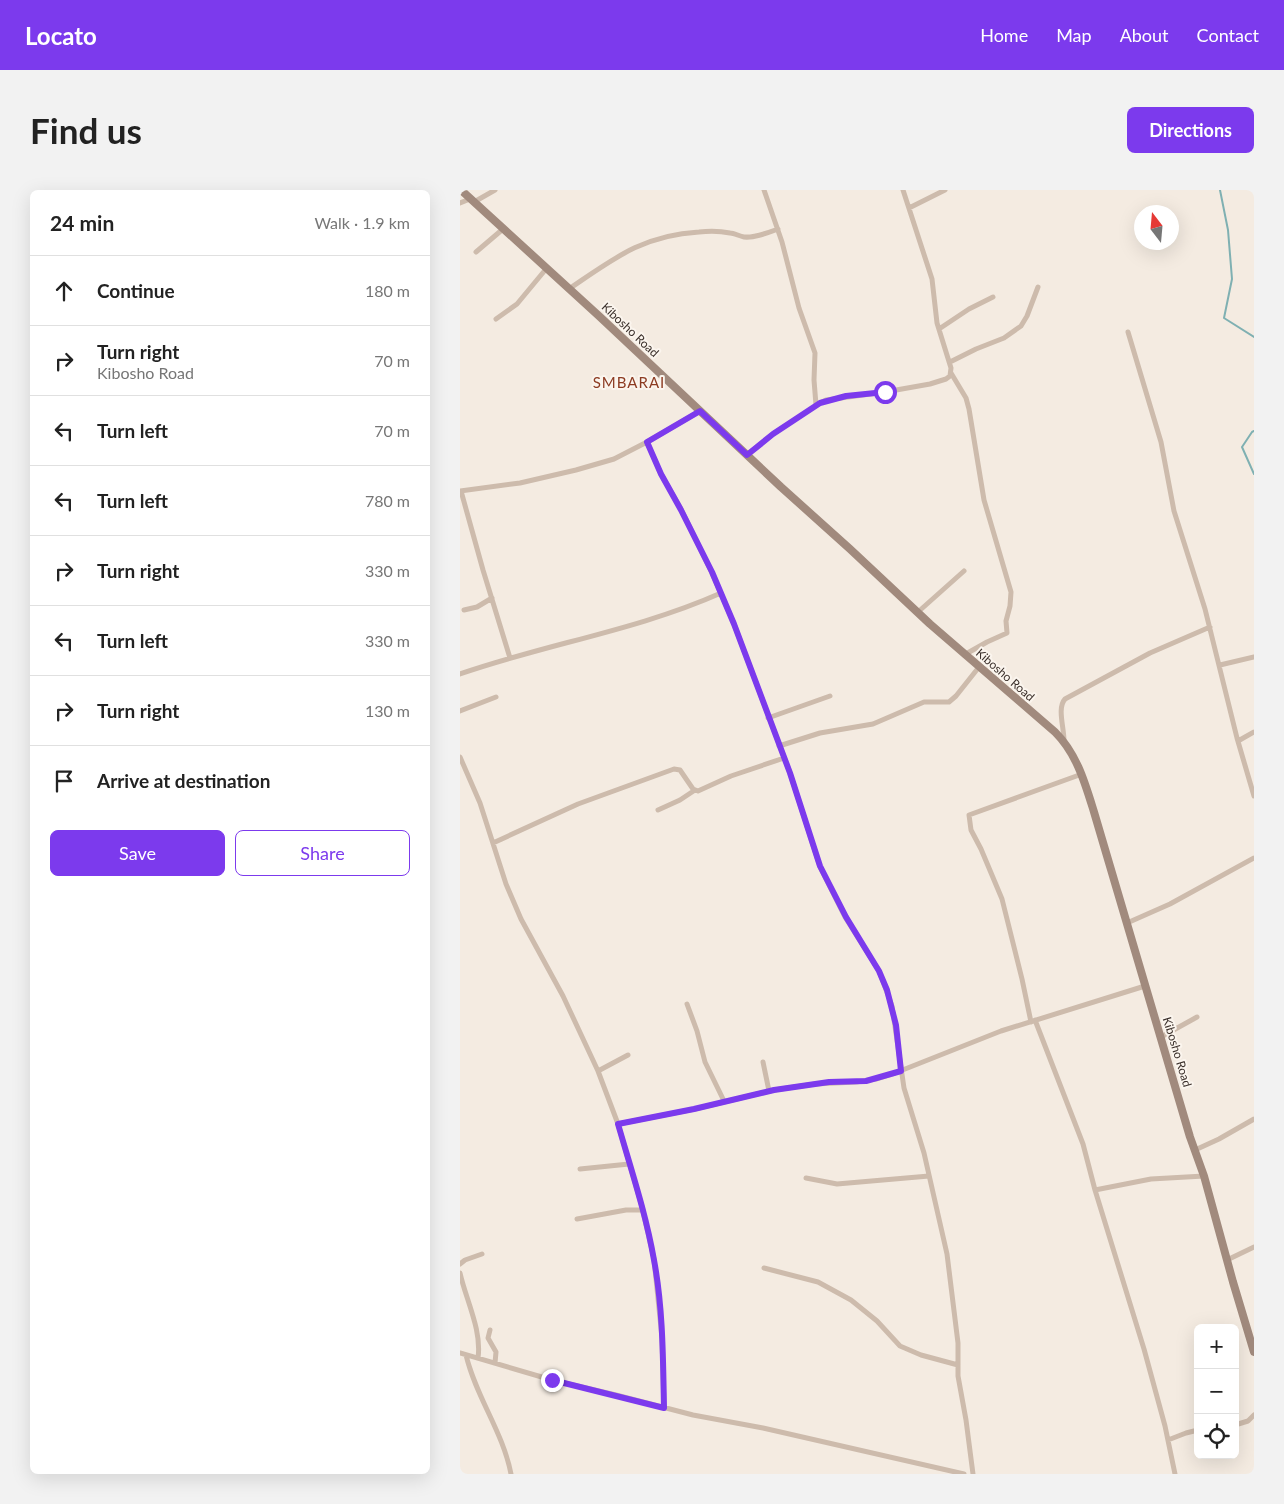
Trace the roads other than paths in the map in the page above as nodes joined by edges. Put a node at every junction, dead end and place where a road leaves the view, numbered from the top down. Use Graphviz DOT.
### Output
graph roads {
  1 [pos="461,190"];
  2 [pos="495,190"];
  3 [pos="764,190"];
  4 [pos="903,190"];
  5 [pos="945,190"];
  6 [pos="472,201"];
  7 [pos="460,203"];
  8 [pos="908,208"];
  9 [pos="503,228"];
  10 [pos="778,229"];
  11 [pos="476,252"];
  12 [pos="546,268"];
  13 [pos="1038,287"];
  14 [pos="569,289"];
  15 [pos="992,297"];
  16 [pos="496,320"];
  17 [pos="939,329"];
  18 [pos="1128,332"];
  19 [pos="950,362"];
  20 [pos="951,373"];
  21 [pos="816,405"];
  22 [pos="700,411"];
  23 [pos="647,442"];
  24 [pos="747,455"];
  25 [pos="461,491"];
  26 [pos="964,571"];
  27 [pos="721,593"];
  28 [pos="492,598"];
  29 [pos="464,610"];
  30 [pos="918,612"];
  31 [pos="1210,626"];
  32 [pos="964,655"];
  33 [pos="1254,657"];
  34 [pos="510,658"];
  35 [pos="1220,665"];
  36 [pos="979,668"];
  37 [pos="460,674"];
  38 [pos="830,696"];
  39 [pos="496,697"];
  40 [pos="460,711"];
  41 [pos="768,718"];
  42 [pos="1254,732"];
  43 [pos="1064,741"];
  44 [pos="1238,741"];
  45 [pos="779,746"];
  46 [pos="460,757"];
  47 [pos="784,758"];
  48 [pos="1082,774"];
  49 [pos="1253,789"];
  50 [pos="695,790"];
  51 [pos="1254,796"];
  52 [pos="658,810"];
  53 [pos="493,843"];
  54 [pos="1254,858"];
  55 [pos="1127,923"];
  56 [pos="1145,986"];
  57 [pos="687,1004"];
  58 [pos="1197,1016"];
  59 [pos="1033,1021"];
  60 [pos="1161,1037"];
  61 [pos="628,1055"];
  62 [pos="763,1062"];
  63 [pos="598,1071"];
  64 [pos="901,1071"];
  65 [pos="769,1091"];
  66 [pos="724,1101"];
  67 [pos="1254,1119"];
  68 [pos="618,1124"];
  69 [pos="1195,1150"];
  70 [pos="630,1164"];
  71 [pos="580,1169"];
  72 [pos="929,1176"];
  73 [pos="1204,1176"];
  74 [pos="806,1178"];
  75 [pos="1095,1190"];
  76 [pos="643,1210"];
  77 [pos="576,1219"];
  78 [pos="1254,1247"];
  79 [pos="482,1254"];
  80 [pos="1227,1260"];
  81 [pos="460,1264"];
  82 [pos="764,1268"];
  83 [pos="460,1273"];
  84 [pos="490,1330"];
  85 [pos="1254,1352"];
  86 [pos="460,1353"];
  87 [pos="466,1355"];
  88 [pos="478,1358"];
  89 [pos="495,1363"];
  90 [pos="958,1365"];
  91 [pos="664,1408"];
  92 [pos="1254,1415"];
  93 [pos="1239,1424"];
  94 [pos="1194,1431"];
  95 [pos="1168,1440"];
  96 [pos="511,1474"];
  97 [pos="964,1474"];
  98 [pos="973,1474"];
  99 [pos="1175,1474"];
  1 -- 6 [label="street, Kibosho Road"];
  2 -- 6 [label="street"];
  3 -- 10 [label="street"];
  4 -- 8 [label="street"];
  5 -- 8 [label="street"];
  6 -- 7 [label="street"];
  6 -- 9 [label="street, Kibosho Road"];
  8 -- 17 [label="street"];
  9 -- 11 [label="street"];
  9 -- 12 [label="street, Kibosho Road"];
  10 -- 14 [label="street"];
  10 -- 21 [label="street"];
  12 -- 14 [label="street, Kibosho Road"];
  12 -- 16 [label="street"];
  13 -- 19 [label="street"];
  14 -- 22 [label="street, Kibosho Road"];
  15 -- 17 [label="street"];
  17 -- 19 [label="street"];
  18 -- 31 [label="street"];
  19 -- 20 [label="street"];
  20 -- 21 [label="street"];
  20 -- 32 [label="street"];
  21 -- 24 [label="street"];
  22 -- 23 [label="street"];
  22 -- 24 [label="street, Kibosho Road"];
  23 -- 25 [label="street"];
  23 -- 27 [label="street"];
  24 -- 30 [label="street, Kibosho Road"];
  25 -- 28 [label="street"];
  26 -- 30 [label="street"];
  27 -- 34 [label="street"];
  27 -- 41 [label="street"];
  28 -- 29 [label="street"];
  28 -- 34 [label="street"];
  30 -- 32 [label="street, Kibosho Road"];
  31 -- 35 [label="street"];
  31 -- 43 [label="street"];
  32 -- 36 [label="street, Kibosho Road"];
  33 -- 35 [label="street"];
  34 -- 37 [label="street"];
  35 -- 44 [label="street"];
  36 -- 43 [label="street, Kibosho Road"];
  36 -- 45 [label="street"];
  38 -- 41 [label="street"];
  39 -- 40 [label="street"];
  41 -- 45 [label="street"];
  42 -- 44 [label="street"];
  43 -- 48 [label="street, Kibosho Road"];
  44 -- 49 [label="street"];
  45 -- 47 [label="street"];
  46 -- 53 [label="street"];
  47 -- 50 [label="street"];
  47 -- 64 [label="street"];
  48 -- 55 [label="street, Kibosho Road"];
  48 -- 59 [label="street"];
  49 -- 51 [label="street"];
  50 -- 52 [label="street"];
  50 -- 53 [label="street"];
  53 -- 63 [label="street"];
  54 -- 55 [label="street"];
  55 -- 56 [label="street, Kibosho Road"];
  56 -- 59 [label="street"];
  56 -- 60 [label="street, Kibosho Road"];
  57 -- 66 [label="street"];
  58 -- 60 [label="street"];
  59 -- 64 [label="street"];
  59 -- 75 [label="street"];
  60 -- 69 [label="street, Kibosho Road"];
  61 -- 63 [label="street"];
  62 -- 65 [label="street"];
  63 -- 68 [label="street"];
  64 -- 65 [label="street"];
  64 -- 72 [label="street"];
  65 -- 66 [label="street"];
  66 -- 68 [label="street"];
  67 -- 69 [label="street"];
  68 -- 70 [label="street"];
  69 -- 73 [label="street, Kibosho Road"];
  70 -- 71 [label="street"];
  70 -- 76 [label="street"];
  72 -- 74 [label="street"];
  72 -- 90 [label="street"];
  73 -- 75 [label="street"];
  73 -- 80 [label="street, Kibosho Road"];
  75 -- 95 [label="street"];
  76 -- 77 [label="street"];
  76 -- 91 [label="street"];
  78 -- 80 [label="street"];
  79 -- 81 [label="street"];
  80 -- 85 [label="street, Kibosho Road"];
  82 -- 90 [label="street"];
  83 -- 88 [label="street"];
  84 -- 89 [label="street"];
  86 -- 87 [label="street"];
  87 -- 88 [label="street"];
  87 -- 96 [label="street"];
  88 -- 89 [label="street"];
  89 -- 91 [label="street"];
  90 -- 98 [label="street"];
  91 -- 97 [label="street"];
  92 -- 93 [label="street"];
  94 -- 95 [label="street"];
  95 -- 99 [label="street"];
}
